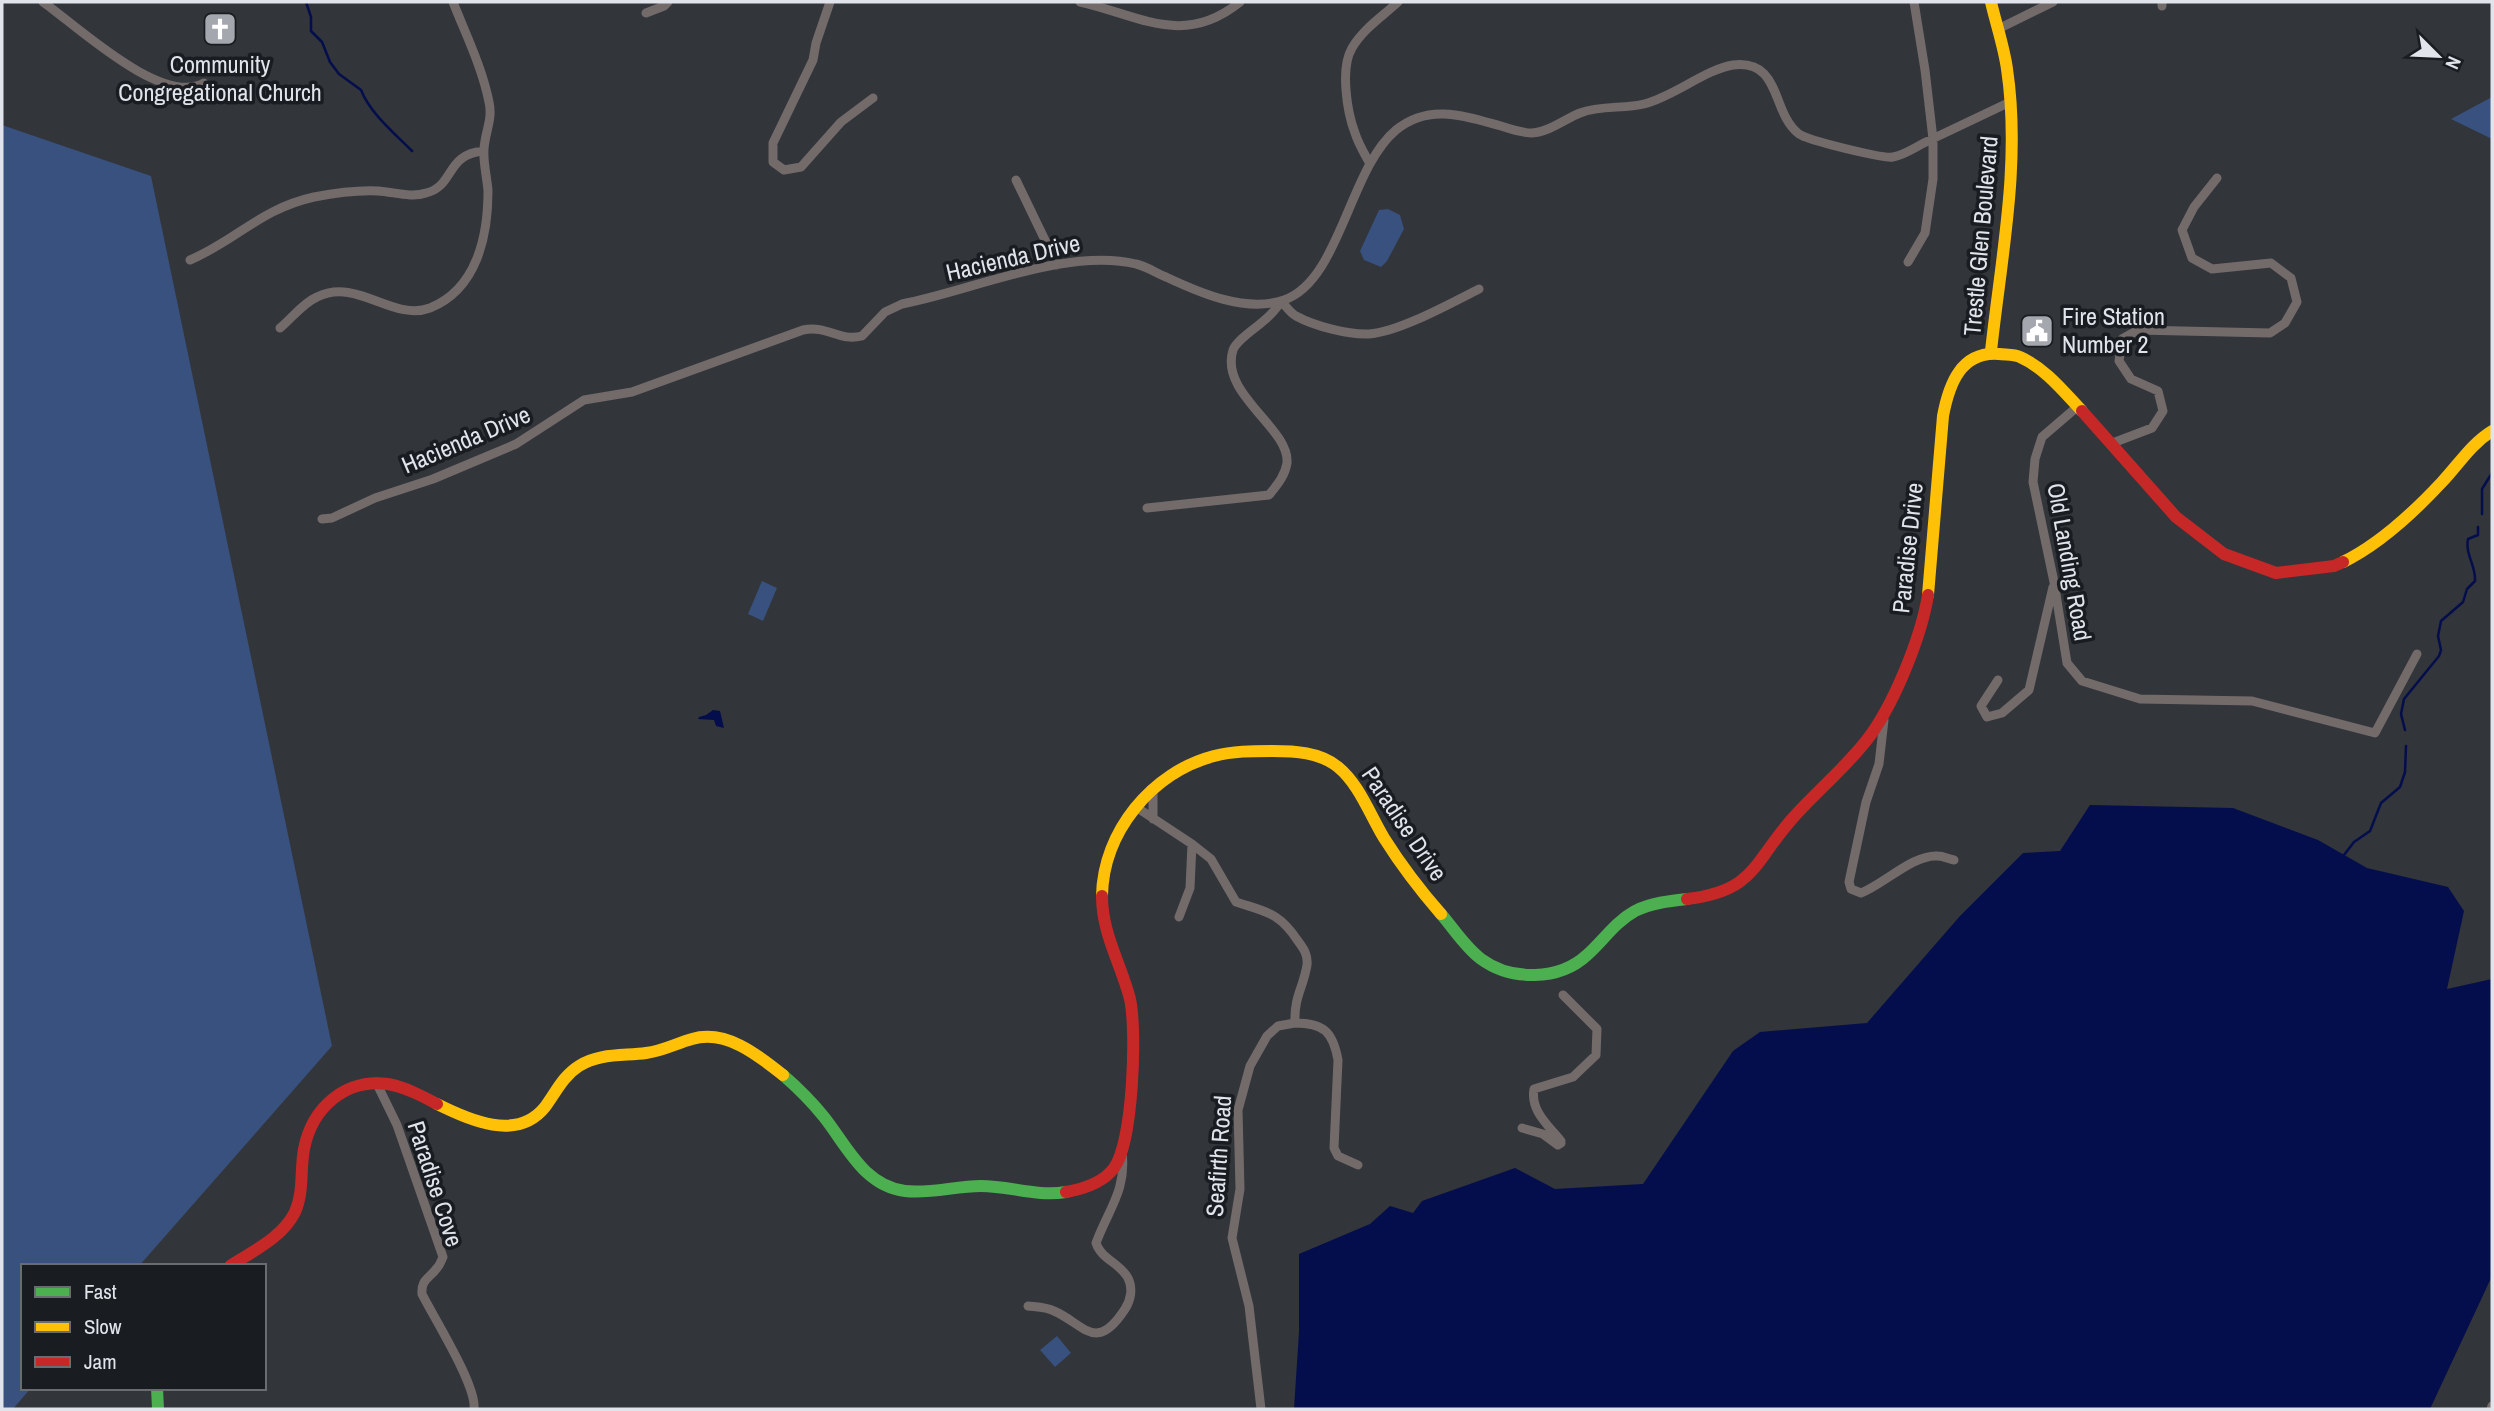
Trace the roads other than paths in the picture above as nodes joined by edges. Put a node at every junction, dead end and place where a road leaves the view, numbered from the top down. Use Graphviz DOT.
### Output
graph roads {
  1 [pos="43,2"];
  2 [pos="453,2"];
  3 [pos="668,2"];
  4 [pos="830,2"];
  5 [pos="1080,2"];
  6 [pos="1240,2"];
  7 [pos="1398,2"];
  8 [pos="1914,2"];
  9 [pos="1991,2"];
  10 [pos="2053,2"];
  11 [pos="646,13"];
  12 [pos="1998,29"];
  13 [pos="204,83"];
  14 [pos="873,98"];
  15 [pos="2010,102"];
  16 [pos="1933,139"];
  17 [pos="484,151"];
  18 [pos="1369,162"];
  19 [pos="2217,178"];
  20 [pos="1016,180"];
  21 [pos="190,260"];
  22 [pos="1908,262"];
  23 [pos="1057,265"];
  24 [pos="1479,289"];
  25 [pos="1281,301"];
  26 [pos="281,328"];
  27 [pos="1992,351"];
  28 [pos="2077,407"];
  29 [pos="2492,431"];
  30 [pos="2110,444"];
  31 [pos="1147,508"];
  32 [pos="322,519"];
  33 [pos="2054,582"];
  34 [pos="2417,654"];
  35 [pos="1998,680"];
  36 [pos="1884,715"];
  37 [pos="1153,790"];
  38 [pos="1136,807"];
  39 [pos="1153,819"];
  40 [pos="1192,844"];
  41 [pos="1954,860"];
  42 [pos="1179,917"];
  43 [pos="1563,995"];
  44 [pos="1295,1023"];
  45 [pos="376,1082"];
  46 [pos="1522,1128"];
  47 [pos="1122,1152"];
  48 [pos="1358,1165"];
  49 [pos="233,1264"];
  50 [pos="1028,1306"];
  51 [pos="158,1390"];
  52 [pos="158,1409"];
  53 [pos="474,1409"];
  54 [pos="1261,1409"];
  1 -- 13 [label="street"];
  2 -- 17 [label="street"];
  3 -- 11 [label="street"];
  4 -- 14 [label="street"];
  5 -- 6 [label="street"];
  7 -- 18 [label="street"];
  8 -- 16 [label="street"];
  9 -- 12 [label="street, Trestle Glen Boulevard"];
  10 -- 12 [label="street"];
  12 -- 15 [label="street, Trestle Glen Boulevard"];
  15 -- 16 [label="street"];
  15 -- 27 [label="street, Trestle Glen Boulevard"];
  16 -- 18 [label="street"];
  16 -- 22 [label="street"];
  17 -- 21 [label="street"];
  17 -- 26 [label="street"];
  18 -- 25 [label="street"];
  19 -- 30 [label="street"];
  20 -- 23 [label="street"];
  23 -- 25 [label="street, Hacienda Drive"];
  23 -- 32 [label="street, Hacienda Drive"];
  24 -- 25 [label="street"];
  25 -- 31 [label="street"];
  27 -- 28 [label="street"];
  27 -- 36 [label="street, Paradise Drive"];
  28 -- 30 [label="street"];
  28 -- 33 [label="street, Old Landing Road"];
  29 -- 30 [label="street"];
  33 -- 34 [label="street, Old Landing Road"];
  33 -- 35 [label="street"];
  36 -- 37 [label="street, Paradise Drive"];
  36 -- 41 [label="street"];
  37 -- 38 [label="street, Paradise Drive"];
  37 -- 39 [label="street"];
  38 -- 39 [label="street"];
  38 -- 47 [label="street, Paradise Drive"];
  39 -- 40 [label="street"];
  40 -- 42 [label="street"];
  40 -- 44 [label="street"];
  43 -- 46 [label="street"];
  44 -- 48 [label="street"];
  44 -- 54 [label="street, Seafirth Road"];
  45 -- 47 [label="street"];
  45 -- 49 [label="street"];
  45 -- 53 [label="street, Paradise Cove"];
  47 -- 50 [label="street"];
  51 -- 52 [label="street"];
}
